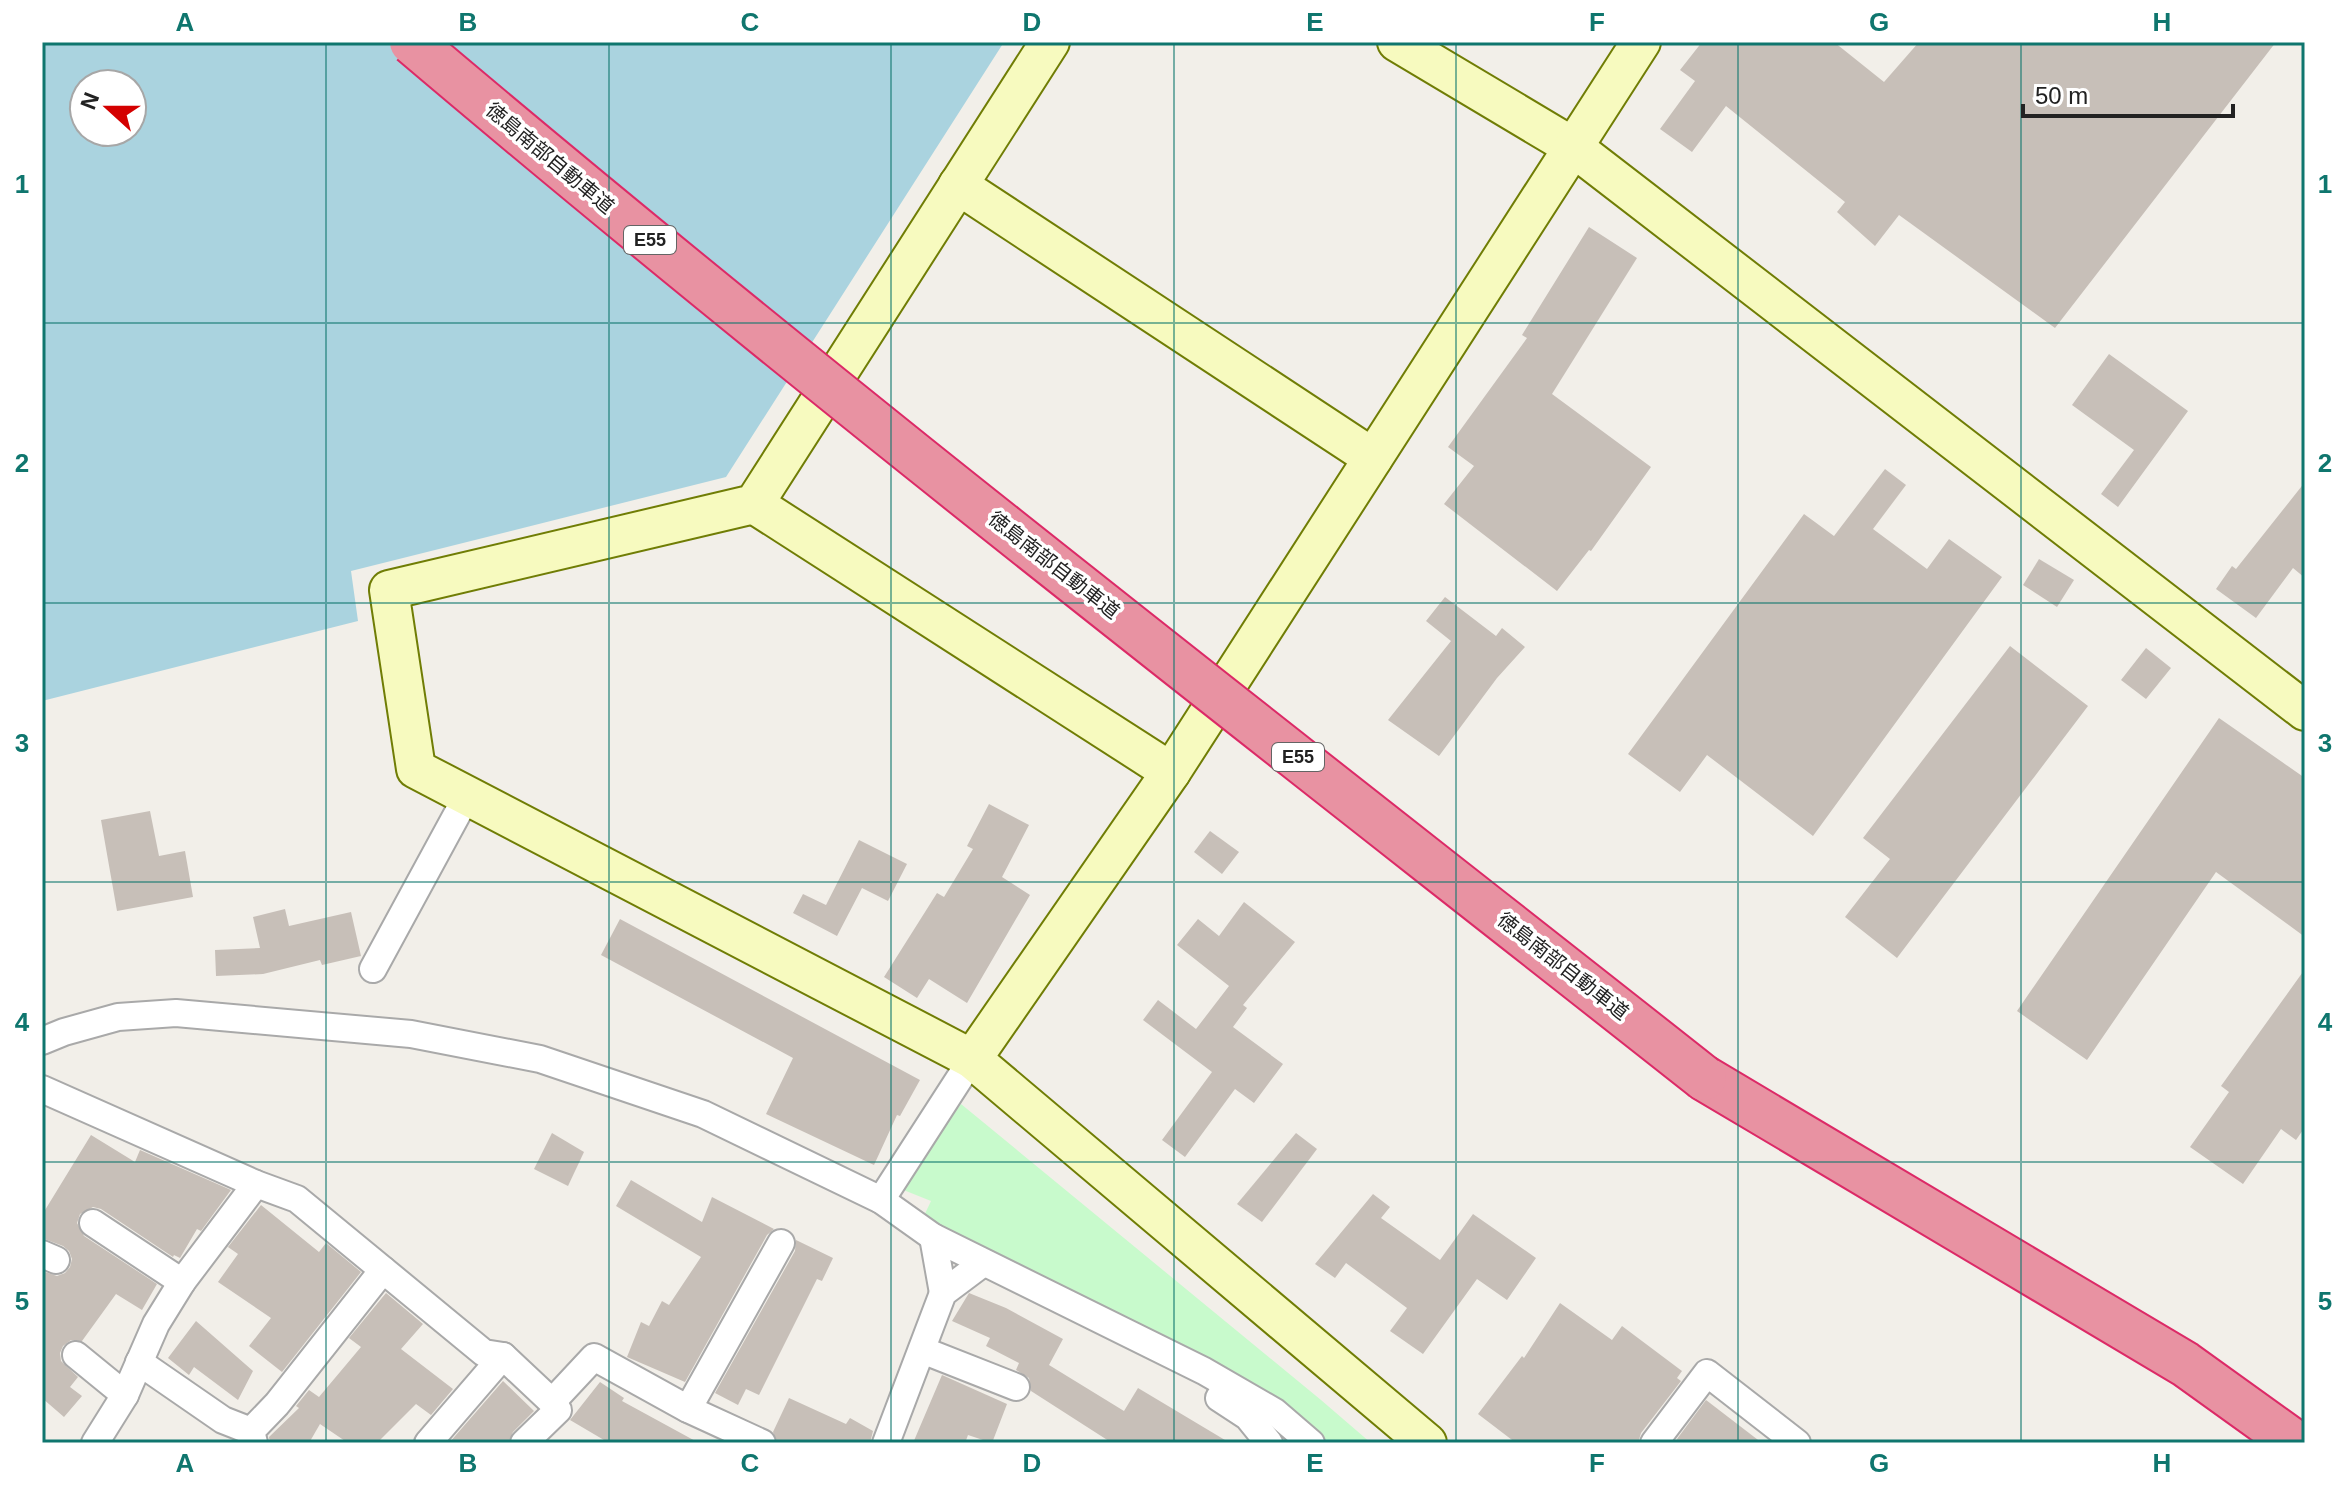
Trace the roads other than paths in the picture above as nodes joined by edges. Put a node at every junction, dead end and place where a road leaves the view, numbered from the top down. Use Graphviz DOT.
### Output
graph roads {
  1 [pos="412,42"];
  2 [pos="1050,42"];
  3 [pos="1397,42"];
  4 [pos="1641,42"];
  5 [pos="1573,147"];
  6 [pos="958,185"];
  7 [pos="1373,458"];
  8 [pos="754,504"];
  9 [pos="2305,711"];
  10 [pos="1171,772"];
  11 [pos="467,796"];
  12 [pos="373,969"];
  13 [pos="42,1041"];
  14 [pos="972,1059"];
  15 [pos="42,1089"];
  16 [pos="256,1184"];
  17 [pos="881,1200"];
  18 [pos="93,1223"];
  19 [pos="933,1237"];
  20 [pos="781,1243"];
  21 [pos="983,1263"];
  22 [pos="383,1270"];
  23 [pos="182,1282"];
  24 [pos="943,1293"];
  25 [pos="922,1350"];
  26 [pos="76,1355"];
  27 [pos="503,1356"];
  28 [pos="139,1362"];
  29 [pos="1200,1376"];
  30 [pos="1016,1387"];
  31 [pos="125,1395"];
  32 [pos="552,1402"];
  33 [pos="688,1409"];
  34 [pos="1284,1433"];
  35 [pos="253,1437"];
  36 [pos="95,1443"];
  37 [pos="428,1443"];
  38 [pos="524,1443"];
  39 [pos="762,1443"];
  40 [pos="886,1443"];
  41 [pos="1269,1443"];
  42 [pos="1311,1443"];
  43 [pos="1427,1443"];
  44 [pos="1654,1443"];
  45 [pos="1797,1443"];
  46 [pos="2295,1443"];
  1 -- 46 [label="highway, 徳島南部自動車道 / E55, bridge"];
  2 -- 6 [label="street"];
  3 -- 5 [label="street"];
  4 -- 5 [label="street"];
  5 -- 7 [label="street"];
  5 -- 9 [label="street"];
  6 -- 7 [label="street"];
  6 -- 8 [label="street"];
  7 -- 10 [label="street"];
  8 -- 10 [label="street"];
  8 -- 11 [label="street"];
  10 -- 14 [label="street"];
  11 -- 12 [label="street"];
  11 -- 14 [label="street"];
  13 -- 17 [label="street"];
  14 -- 17 [label="street"];
  14 -- 43 [label="street"];
  15 -- 16 [label="street"];
  16 -- 22 [label="street"];
  16 -- 23 [label="street"];
  17 -- 19 [label="street"];
  18 -- 23 [label="street"];
  19 -- 21 [label="street"];
  19 -- 24 [label="street"];
  20 -- 33 [label="street"];
  21 -- 24 [label="street"];
  21 -- 29 [label="street"];
  22 -- 27 [label="street"];
  22 -- 35 [label="street"];
  23 -- 28 [label="street"];
  24 -- 25 [label="street"];
  25 -- 30 [label="street"];
  25 -- 40 [label="street"];
  26 -- 31 [label="street"];
  27 -- 32 [label="street"];
  27 -- 37 [label="street"];
  28 -- 31 [label="street"];
  28 -- 35 [label="street"];
  29 -- 34 [label="street"];
  29 -- 41 [label="street"];
  31 -- 36 [label="street"];
  32 -- 33 [label="street"];
  32 -- 38 [label="street"];
  33 -- 39 [label="street"];
  34 -- 42 [label="street"];
  44 -- 45 [label="street"];
}
